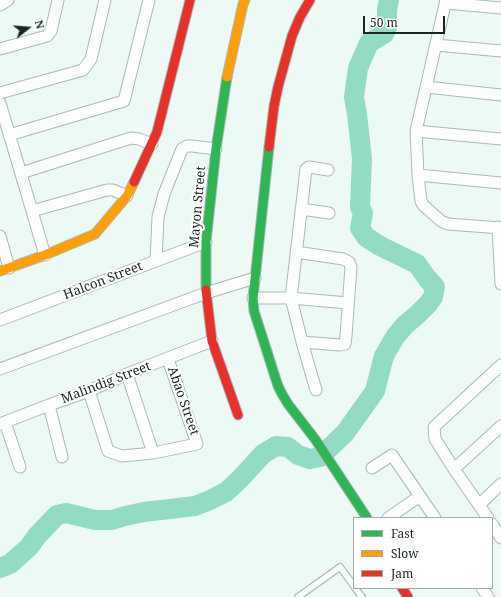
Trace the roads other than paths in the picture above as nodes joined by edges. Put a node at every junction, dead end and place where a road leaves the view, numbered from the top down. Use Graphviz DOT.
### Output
graph roads {
  1 [pos="8,0"];
  2 [pos="58,0"];
  3 [pos="105,0"];
  4 [pos="149,0"];
  5 [pos="190,0"];
  6 [pos="245,0"];
  7 [pos="310,0"];
  8 [pos="446,1"];
  9 [pos="0,5"];
  10 [pos="501,8"];
  11 [pos="436,45"];
  12 [pos="0,49"];
  13 [pos="501,51"];
  14 [pos="426,87"];
  15 [pos="0,92"];
  16 [pos="501,95"];
  17 [pos="0,104"];
  18 [pos="416,131"];
  19 [pos="9,135"];
  20 [pos="501,139"];
  21 [pos="152,144"];
  22 [pos="216,149"];
  23 [pos="328,170"];
  24 [pos="21,173"];
  25 [pos="418,175"];
  26 [pos="501,183"];
  27 [pos="127,196"];
  28 [pos="301,209"];
  29 [pos="32,211"];
  30 [pos="329,213"];
  31 [pos="500,228"];
  32 [pos="0,236"];
  33 [pos="206,242"];
  34 [pos="296,252"];
  35 [pos="45,255"];
  36 [pos="156,261"];
  37 [pos="4,269"];
  38 [pos="255,278"];
  39 [pos="501,284"];
  40 [pos="206,293"];
  41 [pos="253,298"];
  42 [pos="291,298"];
  43 [pos="348,303"];
  44 [pos="0,320"];
  45 [pos="212,341"];
  46 [pos="302,342"];
  47 [pos="168,359"];
  48 [pos="501,365"];
  49 [pos="0,369"];
  50 [pos="128,374"];
  51 [pos="316,390"];
  52 [pos="89,391"];
  53 [pos="49,405"];
  54 [pos="238,415"];
  55 [pos="3,423"];
  56 [pos="501,426"];
  57 [pos="153,452"];
  58 [pos="62,457"];
  59 [pos="20,467"];
  60 [pos="372,468"];
  61 [pos="454,469"];
  62 [pos="501,484"];
  63 [pos="420,496"];
  64 [pos="479,505"];
  65 [pos="370,517"];
  66 [pos="389,517"];
  67 [pos="433,517"];
  68 [pos="487,517"];
  69 [pos="493,526"];
  70 [pos="501,538"];
  71 [pos="353,584"];
  72 [pos="298,597"];
  1 -- 9 [label="street"];
  2 -- 12 [label="street"];
  3 -- 15 [label="street"];
  4 -- 19 [label="street"];
  5 -- 21 [label="street"];
  6 -- 22 [label="street, Mayon Street"];
  7 -- 38 [label="street"];
  8 -- 10 [label="street"];
  8 -- 11 [label="street"];
  11 -- 13 [label="street"];
  11 -- 14 [label="street"];
  14 -- 16 [label="street"];
  14 -- 18 [label="street"];
  17 -- 19 [label="street"];
  18 -- 20 [label="street"];
  18 -- 25 [label="street"];
  19 -- 24 [label="street"];
  21 -- 24 [label="street"];
  21 -- 27 [label="street"];
  22 -- 33 [label="street, Mayon Street"];
  22 -- 36 [label="street"];
  23 -- 28 [label="street"];
  24 -- 29 [label="street"];
  25 -- 26 [label="street"];
  25 -- 31 [label="street"];
  27 -- 29 [label="street"];
  27 -- 35 [label="street"];
  28 -- 30 [label="street"];
  28 -- 34 [label="street"];
  29 -- 35 [label="street"];
  31 -- 39 [label="street"];
  32 -- 37 [label="street"];
  33 -- 36 [label="street, Halcon Street"];
  33 -- 40 [label="street, Mayon Street"];
  34 -- 42 [label="street"];
  34 -- 43 [label="street"];
  35 -- 37 [label="street"];
  36 -- 44 [label="street, Halcon Street"];
  38 -- 40 [label="street"];
  38 -- 41 [label="street"];
  40 -- 45 [label="street, Mayon Street"];
  40 -- 49 [label="street"];
  41 -- 42 [label="street"];
  41 -- 65 [label="street"];
  42 -- 43 [label="street"];
  42 -- 46 [label="street"];
  43 -- 46 [label="street"];
  45 -- 47 [label="street, Malindig Street"];
  45 -- 54 [label="street, Mayon Street"];
  46 -- 51 [label="street"];
  47 -- 50 [label="street, Malindig Street"];
  47 -- 57 [label="street, Abao Street"];
  48 -- 61 [label="street"];
  50 -- 52 [label="street, Malindig Street"];
  50 -- 57 [label="street"];
  52 -- 53 [label="street, Malindig Street"];
  52 -- 57 [label="street"];
  53 -- 55 [label="street, Malindig Street"];
  53 -- 58 [label="street"];
  55 -- 59 [label="street"];
  56 -- 61 [label="street"];
  60 -- 63 [label="street"];
  61 -- 64 [label="street"];
  62 -- 64 [label="street"];
  63 -- 66 [label="street"];
  63 -- 67 [label="street"];
  64 -- 68 [label="street"];
  69 -- 70 [label="street"];
  71 -- 72 [label="lane"];
}
